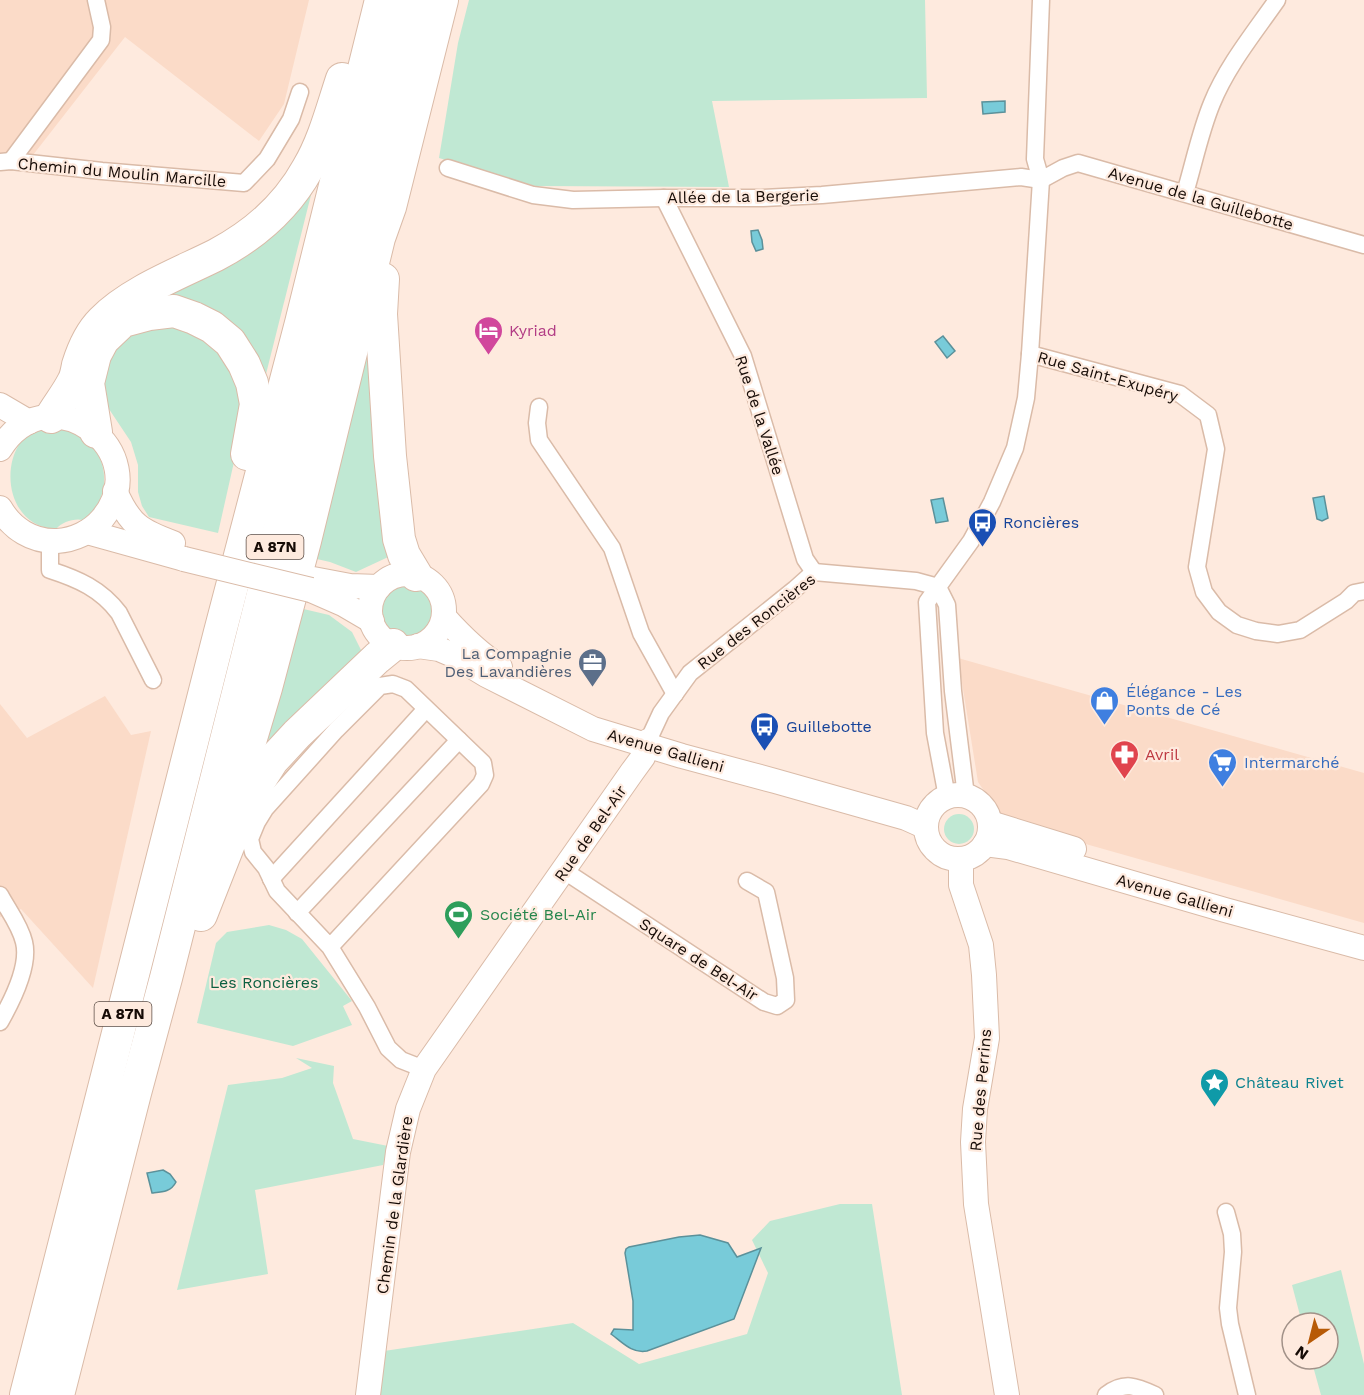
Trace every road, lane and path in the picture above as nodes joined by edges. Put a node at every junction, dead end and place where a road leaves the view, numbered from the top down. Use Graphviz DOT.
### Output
graph roads {
  1 [pos="96,0"];
  2 [pos="365,0"];
  3 [pos="381,0"];
  4 [pos="413,0"];
  5 [pos="442,0"];
  6 [pos="1041,0"];
  7 [pos="1277,0"];
  8 [pos="300,92"];
  9 [pos="5,162"];
  10 [pos="448,168"];
  11 [pos="1041,180"];
  12 [pos="1185,193"];
  13 [pos="664,198"];
  14 [pos="390,207"];
  15 [pos="1364,245"];
  16 [pos="1030,354"];
  17 [pos="0,405"];
  18 [pos="538,406"];
  19 [pos="40,419"];
  20 [pos="96,432"];
  21 [pos="0,449"];
  22 [pos="115,491"];
  23 [pos="0,508"];
  24 [pos="87,532"];
  25 [pos="27,534"];
  26 [pos="0,536"];
  27 [pos="50,541"];
  28 [pos="186,553"];
  29 [pos="814,572"];
  30 [pos="416,575"];
  31 [pos="312,584"];
  32 [pos="379,587"];
  33 [pos="938,587"];
  34 [pos="1364,591"];
  35 [pos="444,617"];
  36 [pos="372,621"];
  37 [pos="220,632"];
  38 [pos="406,646"];
  39 [pos="153,680"];
  40 [pos="675,694"];
  41 [pos="426,709"];
  42 [pos="459,740"];
  43 [pos="648,741"];
  44 [pos="942,807"];
  45 [pos="988,834"];
  46 [pos="961,859"];
  47 [pos="563,870"];
  48 [pos="271,879"];
  49 [pos="747,881"];
  50 [pos="0,895"];
  51 [pos="297,913"];
  52 [pos="201,915"];
  53 [pos="1364,935"];
  54 [pos="330,947"];
  55 [pos="1364,948"];
  56 [pos="0,1022"];
  57 [pos="424,1069"];
  58 [pos="135,1093"];
  59 [pos="1226,1212"];
  60 [pos="26,1395"];
  61 [pos="58,1395"];
  62 [pos="368,1395"];
  63 [pos="1007,1395"];
  64 [pos="1106,1395"];
  65 [pos="1155,1395"];
  66 [pos="1247,1395"];
  1 -- 9 [label="street"];
  2 -- 19 [label="highway"];
  3 -- 37 [label="highway, A 87N"];
  4 -- 58 [label="highway, A 87N"];
  5 -- 14 [label="highway"];
  6 -- 11 [label="street"];
  7 -- 12 [label="street"];
  8 -- 9 [label="street, Chemin du Moulin Marcille"];
  10 -- 13 [label="street, Allée de la Bergerie"];
  11 -- 12 [label="street, Avenue de la Guillebotte"];
  11 -- 13 [label="street, Allée de la Bergerie"];
  11 -- 16 [label="street"];
  12 -- 15 [label="street, Avenue de la Guillebotte"];
  13 -- 29 [label="street, Rue de la Vallée"];
  14 -- 30 [label="highway"];
  14 -- 52 [label="highway"];
  16 -- 33 [label="street"];
  16 -- 34 [label="street, Rue Saint-Exupéry"];
  17 -- 19 [label="main road"];
  18 -- 40 [label="street"];
  19 -- 20 [label="main road"];
  19 -- 21 [label="main road"];
  20 -- 22 [label="main road"];
  20 -- 37 [label="highway"];
  22 -- 24 [label="main road"];
  22 -- 28 [label="main road"];
  23 -- 25 [label="main road"];
  24 -- 27 [label="main road"];
  24 -- 28 [label="main road"];
  25 -- 26 [label="main road"];
  25 -- 27 [label="main road"];
  27 -- 39 [label="street"];
  28 -- 31 [label="main road"];
  29 -- 33 [label="street, Rue des Roncières"];
  29 -- 40 [label="street, Rue des Roncières"];
  30 -- 32 [label="main road"];
  30 -- 35 [label="main road, Avenue Gallieni"];
  31 -- 32 [label="main road"];
  31 -- 36 [label="main road"];
  32 -- 36 [label="main road"];
  33 -- 44 [label="street"];
  35 -- 38 [label="main road"];
  35 -- 43 [label="main road, Avenue Gallieni"];
  36 -- 38 [label="main road"];
  37 -- 60 [label="highway, A 87N"];
  38 -- 43 [label="main road, Avenue Gallieni"];
  38 -- 52 [label="highway"];
  40 -- 43 [label="street, Rue des Roncières"];
  41 -- 42 [label="street"];
  41 -- 48 [label="street"];
  41 -- 48 [label="street"];
  42 -- 51 [label="street"];
  42 -- 54 [label="street"];
  43 -- 44 [label="main road, Avenue Gallieni"];
  43 -- 47 [label="main road, Rue de Bel-Air"];
  44 -- 45 [label="main road"];
  44 -- 46 [label="main road"];
  45 -- 46 [label="main road"];
  45 -- 53 [label="main road, Avenue Gallieni"];
  45 -- 55 [label="main road, Avenue Gallieni"];
  46 -- 63 [label="main road, Rue des Perrins"];
  47 -- 49 [label="street, Square de Bel-Air"];
  47 -- 57 [label="main road, Rue de Bel-Air"];
  48 -- 51 [label="street"];
  50 -- 56 [label="street"];
  51 -- 54 [label="street"];
  52 -- 58 [label="highway"];
  54 -- 57 [label="street"];
  57 -- 62 [label="main road, Chemin de la Glardière"];
  58 -- 61 [label="highway, A 87N"];
  59 -- 66 [label="street"];
  64 -- 65 [label="street"];
}
